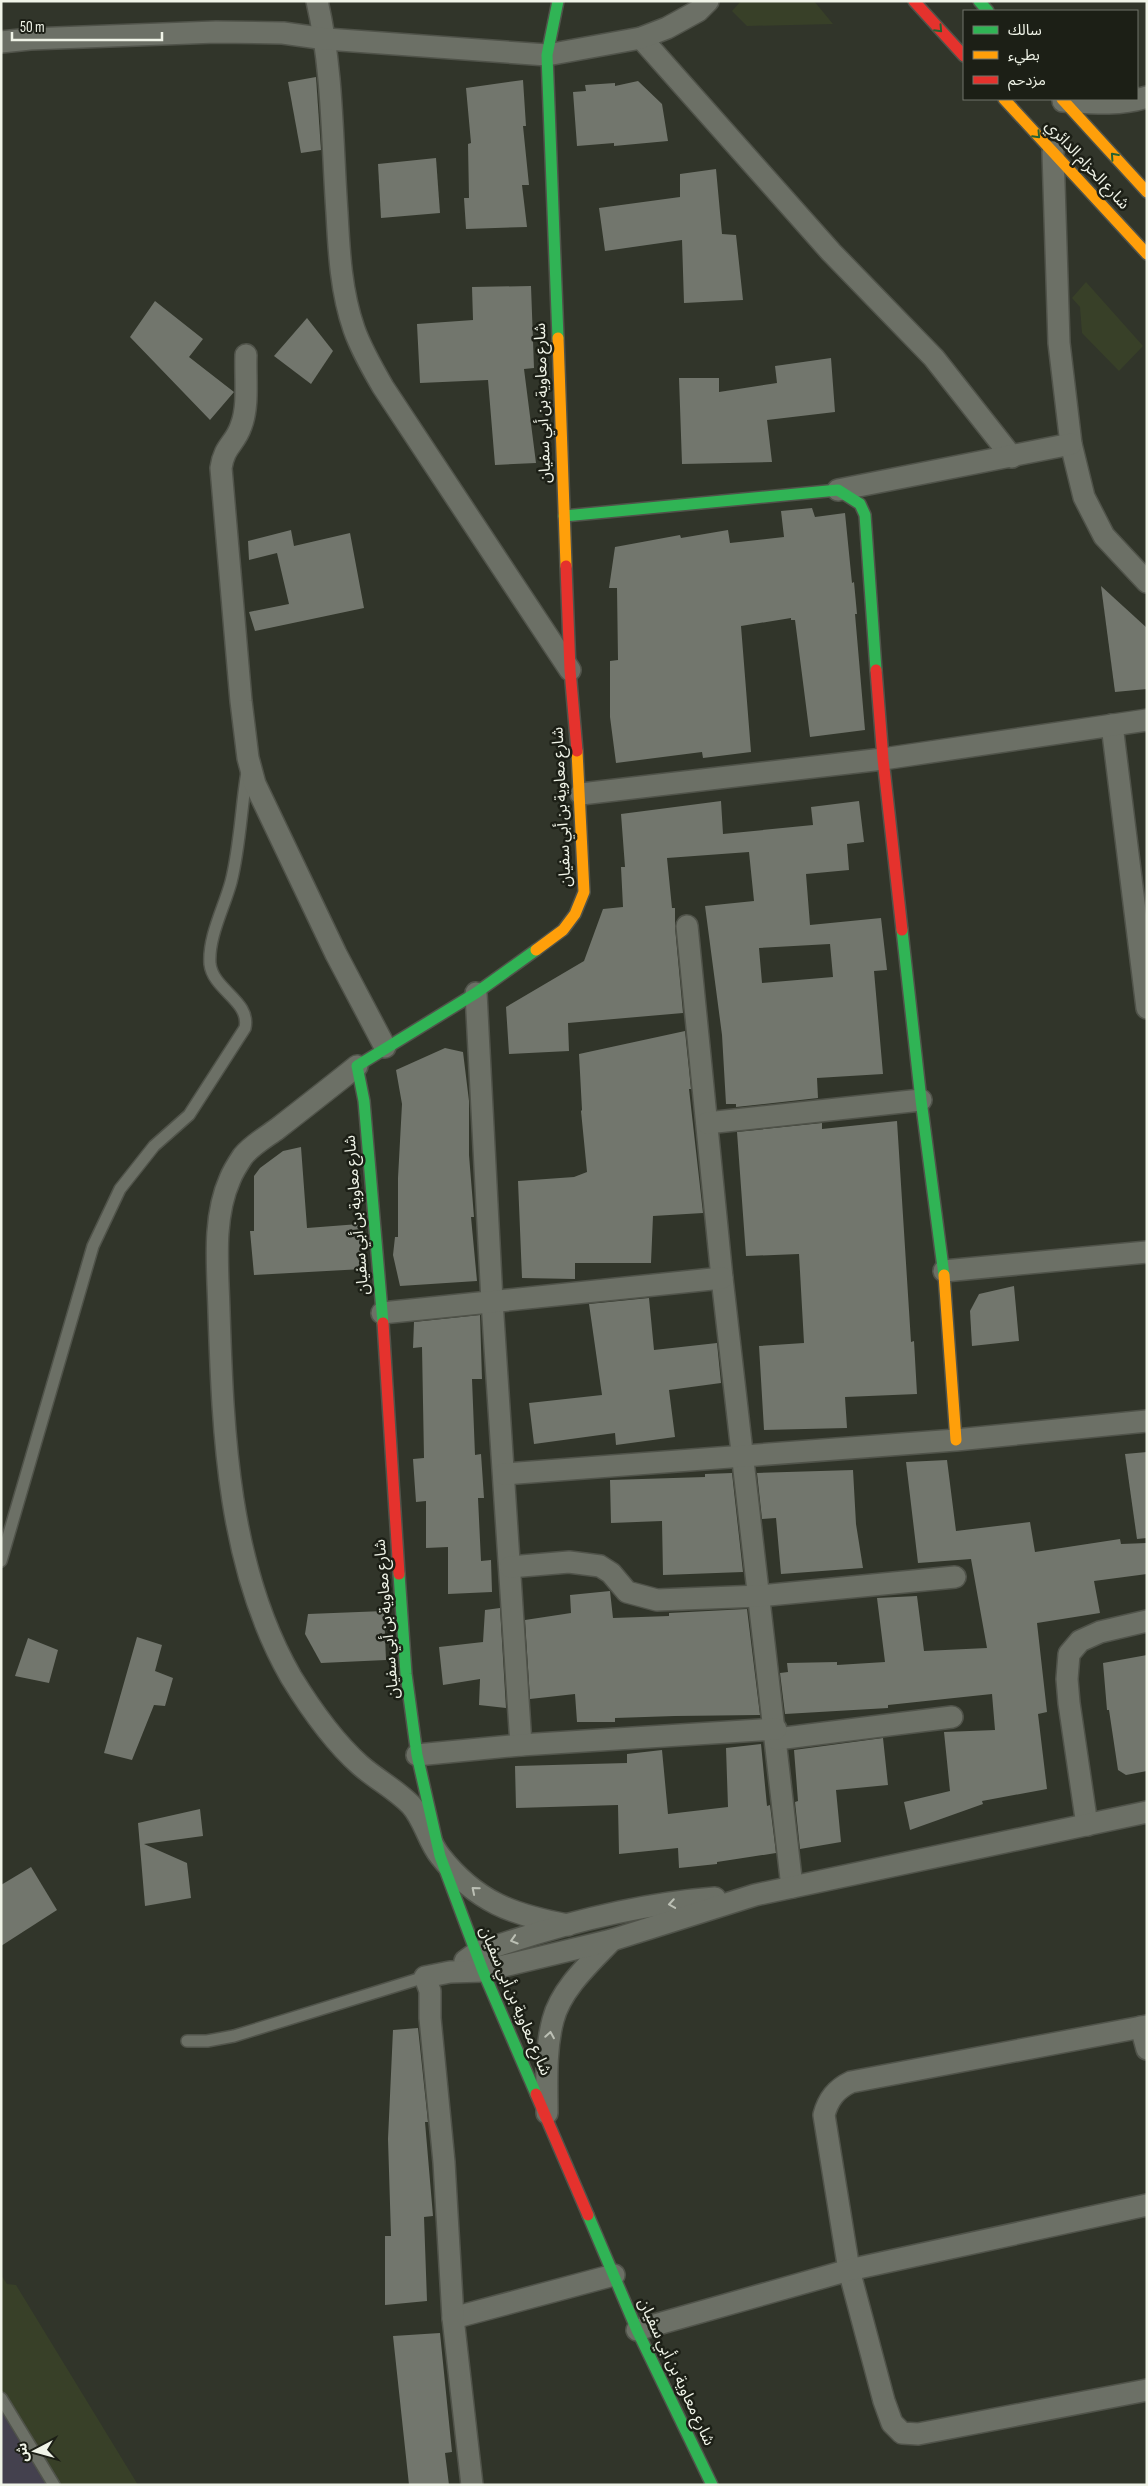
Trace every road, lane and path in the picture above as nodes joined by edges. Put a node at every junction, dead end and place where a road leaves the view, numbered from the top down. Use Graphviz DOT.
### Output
graph roads {
  1 [pos="317,1"];
  2 [pos="558,1"];
  3 [pos="708,1"];
  4 [pos="914,1"];
  5 [pos="641,38"];
  6 [pos="326,40"];
  7 [pos="1,42"];
  8 [pos="547,55"];
  9 [pos="963,55"];
  10 [pos="1005,100"];
  11 [pos="1062,100"];
  12 [pos="1133,100"];
  13 [pos="1053,152"];
  14 [pos="1147,192"];
  15 [pos="1147,254"];
  16 [pos="246,355"];
  17 [pos="1071,444"];
  18 [pos="1012,457"];
  19 [pos="838,490"];
  20 [pos="564,516"];
  21 [pos="1147,582"];
  22 [pos="570,670"];
  23 [pos="1147,720"];
  24 [pos="1112,725"];
  25 [pos="248,758"];
  26 [pos="883,759"];
  27 [pos="581,794"];
  28 [pos="687,926"];
  29 [pos="476,993"];
  30 [pos="1147,1008"];
  31 [pos="385,1047"];
  32 [pos="358,1066"];
  33 [pos="921,1100"];
  34 [pos="706,1123"];
  35 [pos="1147,1252"];
  36 [pos="944,1271"];
  37 [pos="722,1278"];
  38 [pos="492,1301"];
  39 [pos="382,1313"];
  40 [pos="1147,1421"];
  41 [pos="956,1440"];
  42 [pos="743,1456"];
  43 [pos="504,1474"];
  44 [pos="1,1560"];
  45 [pos="510,1567"];
  46 [pos="955,1577"];
  47 [pos="760,1596"];
  48 [pos="1147,1621"];
  49 [pos="952,1716"];
  50 [pos="776,1734"];
  51 [pos="521,1745"];
  52 [pos="417,1754"];
  53 [pos="1147,1812"];
  54 [pos="1086,1825"];
  55 [pos="440,1856"];
  56 [pos="792,1887"];
  57 [pos="755,1895"];
  58 [pos="568,1925"];
  59 [pos="612,1940"];
  60 [pos="480,1962"];
  61 [pos="425,1977"];
  62 [pos="1144,2026"];
  63 [pos="187,2041"];
  64 [pos="1147,2049"];
  65 [pos="546,2118"];
  66 [pos="1147,2205"];
  67 [pos="848,2270"];
  68 [pos="614,2275"];
  69 [pos="453,2318"];
  70 [pos="637,2330"];
  71 [pos="1147,2390"];
  72 [pos="1,2398"];
  73 [pos="54,2485"];
  74 [pos="472,2485"];
  75 [pos="712,2485"];
  1 -- 6 [label="street"];
  2 -- 8 [label="street, شارع معاوية بن أبي سفيان"];
  3 -- 5 [label="street"];
  4 -- 9 [label="street, one-way"];
  5 -- 8 [label="street"];
  5 -- 18 [label="street"];
  6 -- 7 [label="street"];
  6 -- 8 [label="street"];
  6 -- 22 [label="street"];
  8 -- 20 [label="street, شارع معاوية بن أبي سفيان"];
  10 -- 13 [label="street, شارع الحزام الدائري, one-way"];
  11 -- 12 [label="street"];
  14 -- 11 [label="street, شارع الحزام الدائري, one-way"];
  13 -- 15 [label="street, شارع الحزام الدائري"];
  13 -- 17 [label="street"];
  16 -- 25 [label="street"];
  17 -- 18 [label="street"];
  17 -- 21 [label="street"];
  18 -- 19 [label="street"];
  19 -- 20 [label="street"];
  19 -- 26 [label="street"];
  20 -- 22 [label="street, شارع معاوية بن أبي سفيان"];
  22 -- 27 [label="street, شارع معاوية بن أبي سفيان"];
  23 -- 24 [label="street"];
  24 -- 26 [label="street"];
  24 -- 30 [label="street"];
  25 -- 31 [label="street"];
  25 -- 44 [label="lane"];
  26 -- 27 [label="street"];
  26 -- 33 [label="street"];
  27 -- 29 [label="street, شارع معاوية بن أبي سفيان"];
  28 -- 34 [label="street"];
  29 -- 31 [label="street, شارع معاوية بن أبي سفيان"];
  29 -- 38 [label="street"];
  31 -- 32 [label="street, شارع معاوية بن أبي سفيان"];
  32 -- 39 [label="street, شارع معاوية بن أبي سفيان"];
  32 -- 55 [label="street"];
  33 -- 34 [label="street"];
  33 -- 36 [label="street"];
  34 -- 37 [label="street"];
  35 -- 36 [label="street"];
  36 -- 41 [label="street"];
  37 -- 38 [label="street"];
  37 -- 42 [label="street"];
  38 -- 39 [label="street"];
  38 -- 43 [label="street"];
  39 -- 52 [label="street, شارع معاوية بن أبي سفيان"];
  40 -- 41 [label="street"];
  41 -- 42 [label="street"];
  42 -- 43 [label="street"];
  42 -- 47 [label="street"];
  43 -- 45 [label="street"];
  45 -- 47 [label="street"];
  45 -- 51 [label="street"];
  46 -- 47 [label="street"];
  47 -- 50 [label="street"];
  48 -- 54 [label="street"];
  49 -- 50 [label="street"];
  50 -- 51 [label="street"];
  50 -- 56 [label="street"];
  51 -- 52 [label="street"];
  52 -- 55 [label="street, شارع معاوية بن أبي سفيان"];
  53 -- 54 [label="street"];
  54 -- 56 [label="street"];
  58 -- 55 [label="street, one-way"];
  55 -- 60 [label="street, شارع معاوية بن أبي سفيان"];
  56 -- 57 [label="street"];
  57 -- 58 [label="street, one-way"];
  57 -- 59 [label="street"];
  58 -- 60 [label="street, one-way"];
  59 -- 60 [label="street"];
  65 -- 59 [label="street, one-way"];
  60 -- 61 [label="street"];
  60 -- 65 [label="street, شارع معاوية بن أبي سفيان"];
  61 -- 63 [label="lane"];
  61 -- 69 [label="street"];
  62 -- 64 [label="street"];
  62 -- 67 [label="street"];
  65 -- 68 [label="street, شارع معاوية بن أبي سفيان"];
  66 -- 67 [label="street"];
  67 -- 70 [label="street"];
  67 -- 71 [label="street"];
  68 -- 69 [label="street"];
  68 -- 70 [label="street, شارع معاوية بن أبي سفيان"];
  69 -- 74 [label="street"];
  70 -- 75 [label="street, شارع معاوية بن أبي سفيان"];
  72 -- 73 [label="lane"];
}
